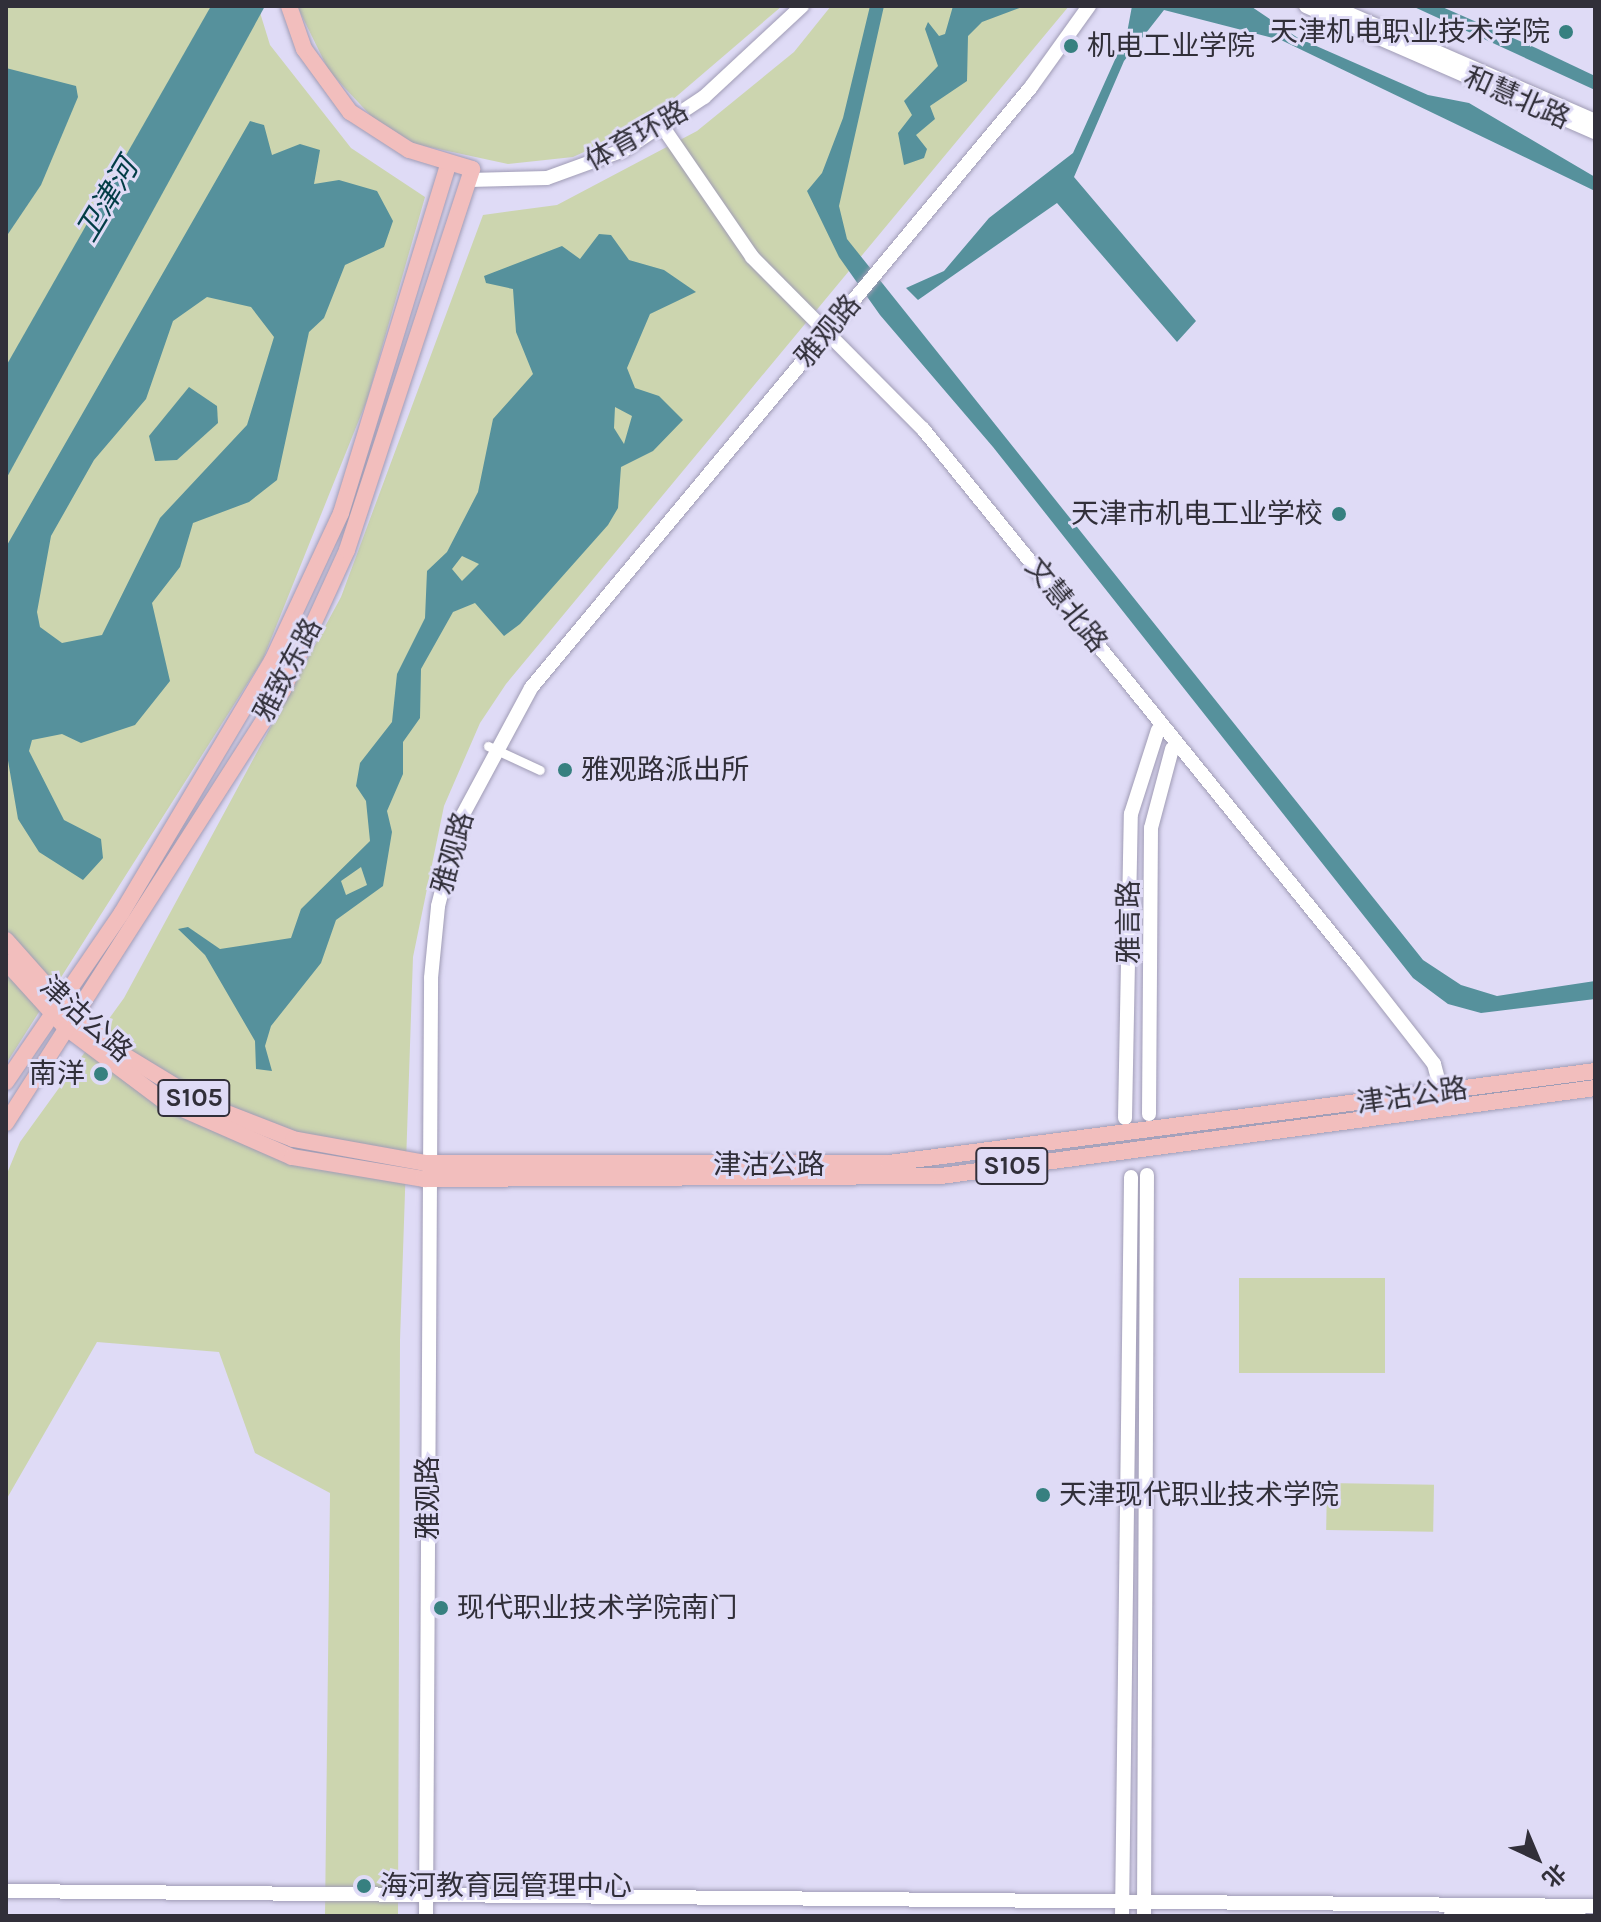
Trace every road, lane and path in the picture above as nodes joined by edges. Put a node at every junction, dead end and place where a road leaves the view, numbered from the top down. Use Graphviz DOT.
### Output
graph roads {
  1 [pos="277,6"];
  2 [pos="289,6"];
  3 [pos="791,6"];
  4 [pos="802,6"];
  5 [pos="1083,6"];
  6 [pos="1089,6"];
  7 [pos="1306,6"];
  8 [pos="1331,6"];
  9 [pos="1595,121"];
  10 [pos="656,126"];
  11 [pos="1595,132"];
  12 [pos="446,170"];
  13 [pos="470,174"];
  14 [pos="883,261"];
  15 [pos="822,333"];
  16 [pos="1158,730"];
  17 [pos="491,747"];
  18 [pos="1172,749"];
  19 [pos="540,770"];
  20 [pos="6,940"];
  21 [pos="6,962"];
  22 [pos="56,1008"];
  23 [pos="69,1020"];
  24 [pos="1595,1071"];
  25 [pos="6,1082"];
  26 [pos="1595,1088"];
  27 [pos="1440,1092"];
  28 [pos="1441,1110"];
  29 [pos="1149,1114"];
  30 [pos="1125,1118"];
  31 [pos="6,1123"];
  32 [pos="427,1171"];
  33 [pos="1147,1175"];
  34 [pos="1131,1177"];
  35 [pos="1148,1250"];
  36 [pos="1126,1252"];
  37 [pos="1123,1467"];
  38 [pos="1148,1468"];
  39 [pos="1121,1686"];
  40 [pos="1146,1688"];
  41 [pos="1122,1842"];
  42 [pos="1145,1843"];
  43 [pos="6,1891"];
  44 [pos="6,1899"];
  45 [pos="420,1900"];
  46 [pos="1595,1906"];
  47 [pos="1122,1909"];
  48 [pos="1144,1909"];
  49 [pos="1579,1916"];
  1 -- 12 [label="main road, 体育环路"];
  2 -- 12 [label="main road, 体育环路"];
  3 -- 10 [label="main road, 体育环路"];
  4 -- 10 [label="main road, 体育环路"];
  5 -- 14 [label="main road, 雅观路"];
  6 -- 14 [label="main road, 雅观路"];
  7 -- 11 [label="main road, 和慧北路"];
  8 -- 9 [label="main road, 和慧北路"];
  10 -- 13 [label="main road, 体育环路"];
  10 -- 15 [label="main road, 文慧北路"];
  12 -- 13 [label="main road, 体育环路"];
  12 -- 22 [label="main road, 雅致东路"];
  13 -- 23 [label="main road, 雅致东路"];
  14 -- 15 [label="main road, 雅观路"];
  15 -- 16 [label="main road, 文慧北路"];
  15 -- 17 [label="main road, 雅观路"];
  15 -- 27 [label="main road, 文慧北路"];
  16 -- 18 [label="main road, 文慧北路"];
  16 -- 30 [label="main road, 雅言路"];
  17 -- 19 [label="street"];
  17 -- 32 [label="main road, 雅观路"];
  18 -- 27 [label="main road, 文慧北路"];
  18 -- 29 [label="main road, 雅言路"];
  20 -- 22 [label="main road, 津沽公路 / S105"];
  21 -- 22 [label="main road, 津沽公路 / S105"];
  22 -- 23 [label="main road, 津沽公路 / S105"];
  22 -- 25 [label="main road, 雅致东路"];
  23 -- 31 [label="main road, 雅致东路"];
  23 -- 32 [label="main road, 津沽公路 / S105"];
  24 -- 27 [label="main road, 津沽公路 / S105"];
  26 -- 28 [label="main road, 津沽公路 / S105"];
  27 -- 28 [label="main road, 文慧北路"];
  27 -- 32 [label="main road, 津沽公路 / S105"];
  28 -- 32 [label="main road, 津沽公路 / S105"];
  32 -- 45 [label="main road, 雅观路"];
  33 -- 35 [label="main road"];
  34 -- 36 [label="main road"];
  35 -- 36 [label="street"];
  35 -- 38 [label="main road"];
  36 -- 37 [label="main road"];
  37 -- 38 [label="street"];
  37 -- 39 [label="main road"];
  38 -- 40 [label="main road"];
  39 -- 40 [label="street"];
  39 -- 41 [label="main road"];
  40 -- 42 [label="main road"];
  41 -- 42 [label="street"];
  41 -- 47 [label="main road"];
  42 -- 48 [label="main road"];
  43 -- 45 [label="main road"];
  44 -- 45 [label="main road"];
  45 -- 47 [label="main road"];
  46 -- 48 [label="main road"];
  47 -- 48 [label="main road"];
  48 -- 49 [label="main road"];
}
